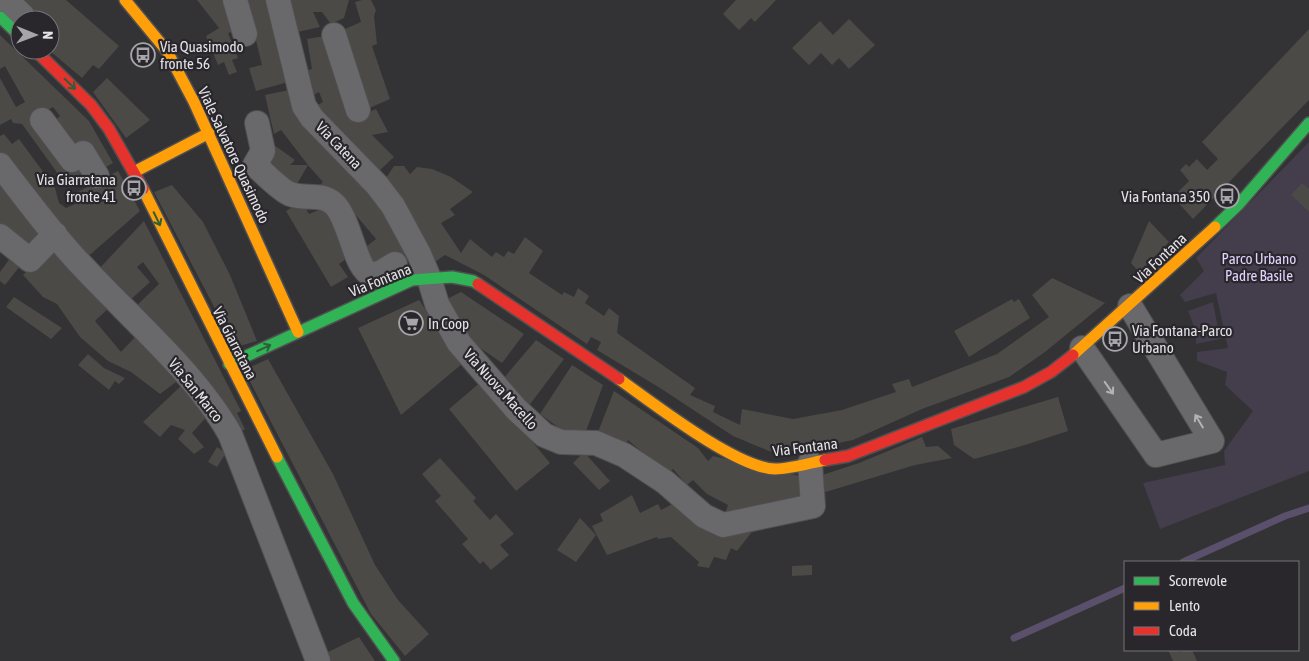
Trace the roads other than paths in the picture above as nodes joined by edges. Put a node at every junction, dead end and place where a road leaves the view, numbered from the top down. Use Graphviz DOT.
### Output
graph roads {
  1 [pos="125,0"];
  2 [pos="235,0"];
  3 [pos="278,0"];
  4 [pos="245,34"];
  5 [pos="334,35"];
  6 [pos="45,60"];
  7 [pos="358,110"];
  8 [pos="42,120"];
  9 [pos="257,123"];
  10 [pos="1309,123"];
  11 [pos="209,133"];
  12 [pos="0,165"];
  13 [pos="134,172"];
  14 [pos="97,176"];
  15 [pos="54,234"];
  16 [pos="0,236"];
  17 [pos="395,264"];
  18 [pos="429,278"];
  19 [pos="1130,306"];
  20 [pos="298,332"];
  21 [pos="1082,348"];
  22 [pos="229,364"];
  23 [pos="810,464"];
  24 [pos="318,661"];
  25 [pos="394,661"];
  1 -- 11 [label="street, Viale Salvatore Quasimodo"];
  2 -- 4 [label="street"];
  3 -- 18 [label="street, Via Catena"];
  5 -- 7 [label="street"];
  6 -- 13 [label="street, Via Giarratana, one-way"];
  8 -- 14 [label="street"];
  9 -- 17 [label="street"];
  10 -- 19 [label="street, Via Fontana"];
  11 -- 13 [label="street"];
  11 -- 20 [label="street, Viale Salvatore Quasimodo"];
  12 -- 15 [label="street, Via San Marco"];
  13 -- 22 [label="street, Via Giarratana, one-way"];
  15 -- 16 [label="street"];
  15 -- 24 [label="street, Via San Marco"];
  18 -- 20 [label="street, Via Fontana"];
  18 -- 23 [label="street, Via Fontana"];
  18 -- 23 [label="street, Via Nuova Macello"];
  19 -- 21 [label="street, Via Fontana"];
  21 -- 19 [label="street, one-way"];
  22 -- 20 [label="street, Via Fontana, one-way"];
  21 -- 23 [label="street, Via Fontana"];
  22 -- 25 [label="street, Via Giarratana"];
}
